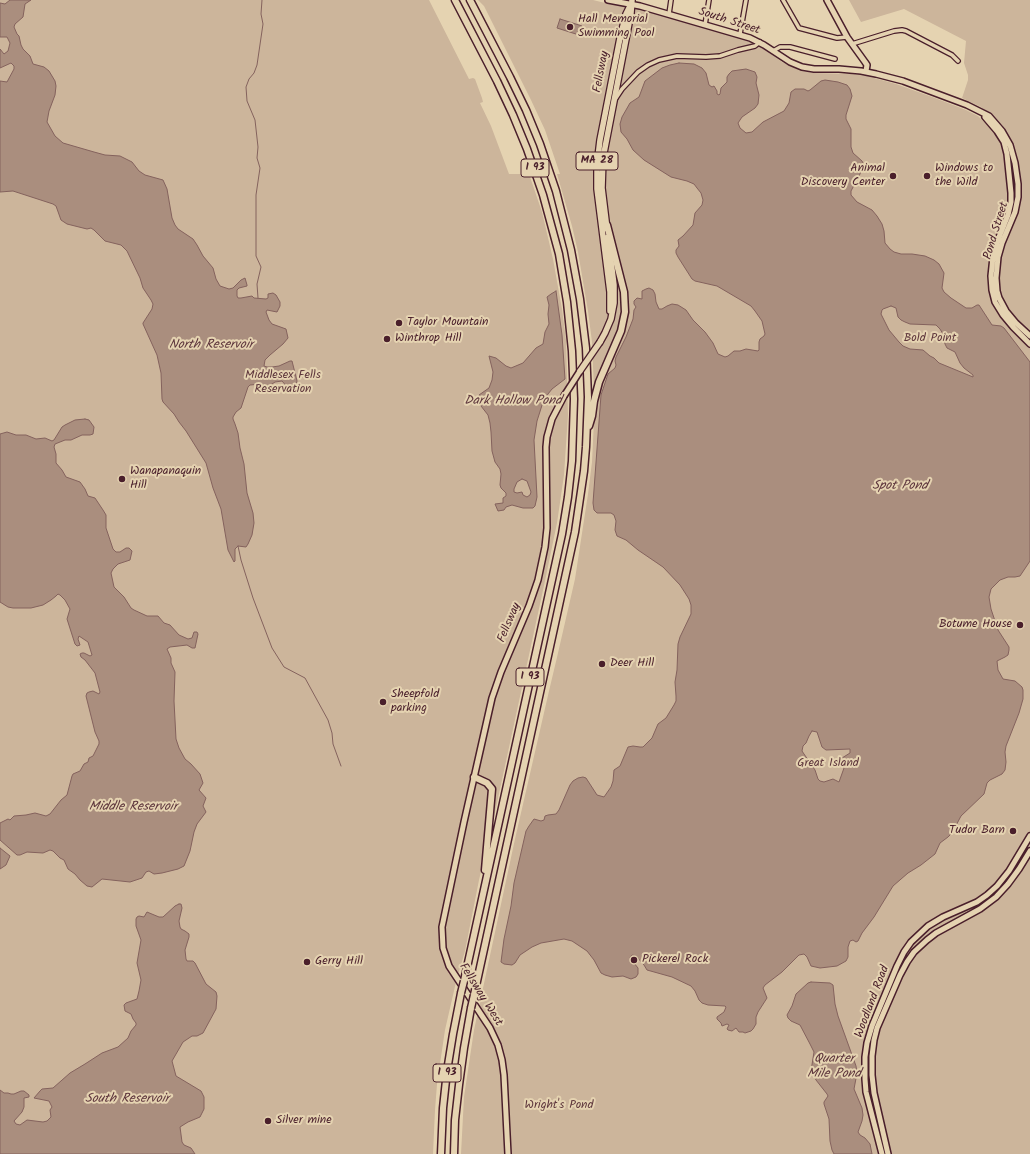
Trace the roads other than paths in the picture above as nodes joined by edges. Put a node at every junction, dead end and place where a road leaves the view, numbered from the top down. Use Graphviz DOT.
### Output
graph roads {
  1 [pos="455,0"];
  2 [pos="470,0"];
  3 [pos="608,0"];
  4 [pos="671,0"];
  5 [pos="710,0"];
  6 [pos="746,0"];
  7 [pos="783,0"];
  8 [pos="827,0"];
  9 [pos="631,2"];
  10 [pos="668,14"];
  11 [pos="705,24"];
  12 [pos="740,34"];
  13 [pos="847,37"];
  14 [pos="760,42"];
  15 [pos="852,44"];
  16 [pos="773,51"];
  17 [pos="835,60"];
  18 [pos="958,61"];
  19 [pos="866,71"];
  20 [pos="613,104"];
  21 [pos="978,111"];
  22 [pos="607,225"];
  23 [pos="609,322"];
  24 [pos="1030,336"];
  25 [pos="1030,344"];
  26 [pos="580,371"];
  27 [pos="587,435"];
  28 [pos="474,777"];
  29 [pos="1030,836"];
  30 [pos="1030,851"];
  31 [pos="485,885"];
  32 [pos="955,911"];
  33 [pos="959,920"];
  34 [pos="442,943"];
  35 [pos="904,952"];
  36 [pos="911,956"];
  37 [pos="441,1154"];
  38 [pos="454,1154"];
  39 [pos="508,1154"];
  40 [pos="882,1154"];
  41 [pos="888,1154"];
  1 -- 31 [label="highway, I 93"];
  2 -- 27 [label="highway, I 93"];
  3 -- 9 [label="main road, South Street"];
  4 -- 10 [label="street"];
  5 -- 11 [label="street"];
  6 -- 12 [label="street"];
  7 -- 13 [label="street"];
  8 -- 13 [label="main road"];
  9 -- 10 [label="main road, South Street"];
  9 -- 20 [label="main road, Fellsway / MA 28"];
  9 -- 23 [label="main road, Fellsway / MA 28"];
  10 -- 11 [label="main road, South Street"];
  11 -- 12 [label="main road, South Street"];
  12 -- 14 [label="main road, South Street"];
  13 -- 15 [label="main road"];
  14 -- 16 [label="main road, South Street"];
  14 -- 20 [label="street"];
  15 -- 18 [label="street"];
  15 -- 19 [label="main road"];
  16 -- 17 [label="street"];
  16 -- 19 [label="main road, South Street"];
  19 -- 21 [label="main road, Pond Street"];
  20 -- 22 [label="main road, Fellsway / MA 28"];
  21 -- 24 [label="main road, Pond Street"];
  21 -- 25 [label="main road, Pond Street"];
  22 -- 23 [label="main road, Fellsway / MA 28"];
  22 -- 27 [label="highway"];
  23 -- 26 [label="main road, Fellsway / MA 28, bridge"];
  26 -- 28 [label="main road, Fellsway / MA 28, bridge"];
  27 -- 38 [label="highway, I 93, bridge"];
  28 -- 31 [label="highway"];
  28 -- 34 [label="main road, Fellsway / MA 28"];
  29 -- 32 [label="main road, Woodland Road"];
  30 -- 33 [label="main road, Woodland Road"];
  31 -- 37 [label="highway, I 93, bridge"];
  32 -- 33 [label="main road"];
  32 -- 35 [label="main road, Woodland Road"];
  33 -- 36 [label="main road, Woodland Road"];
  34 -- 39 [label="main road, Fellsway West / MA 28"];
  35 -- 36 [label="main road"];
  35 -- 40 [label="main road, Woodland Road"];
  36 -- 41 [label="main road, Woodland Road"];
}
